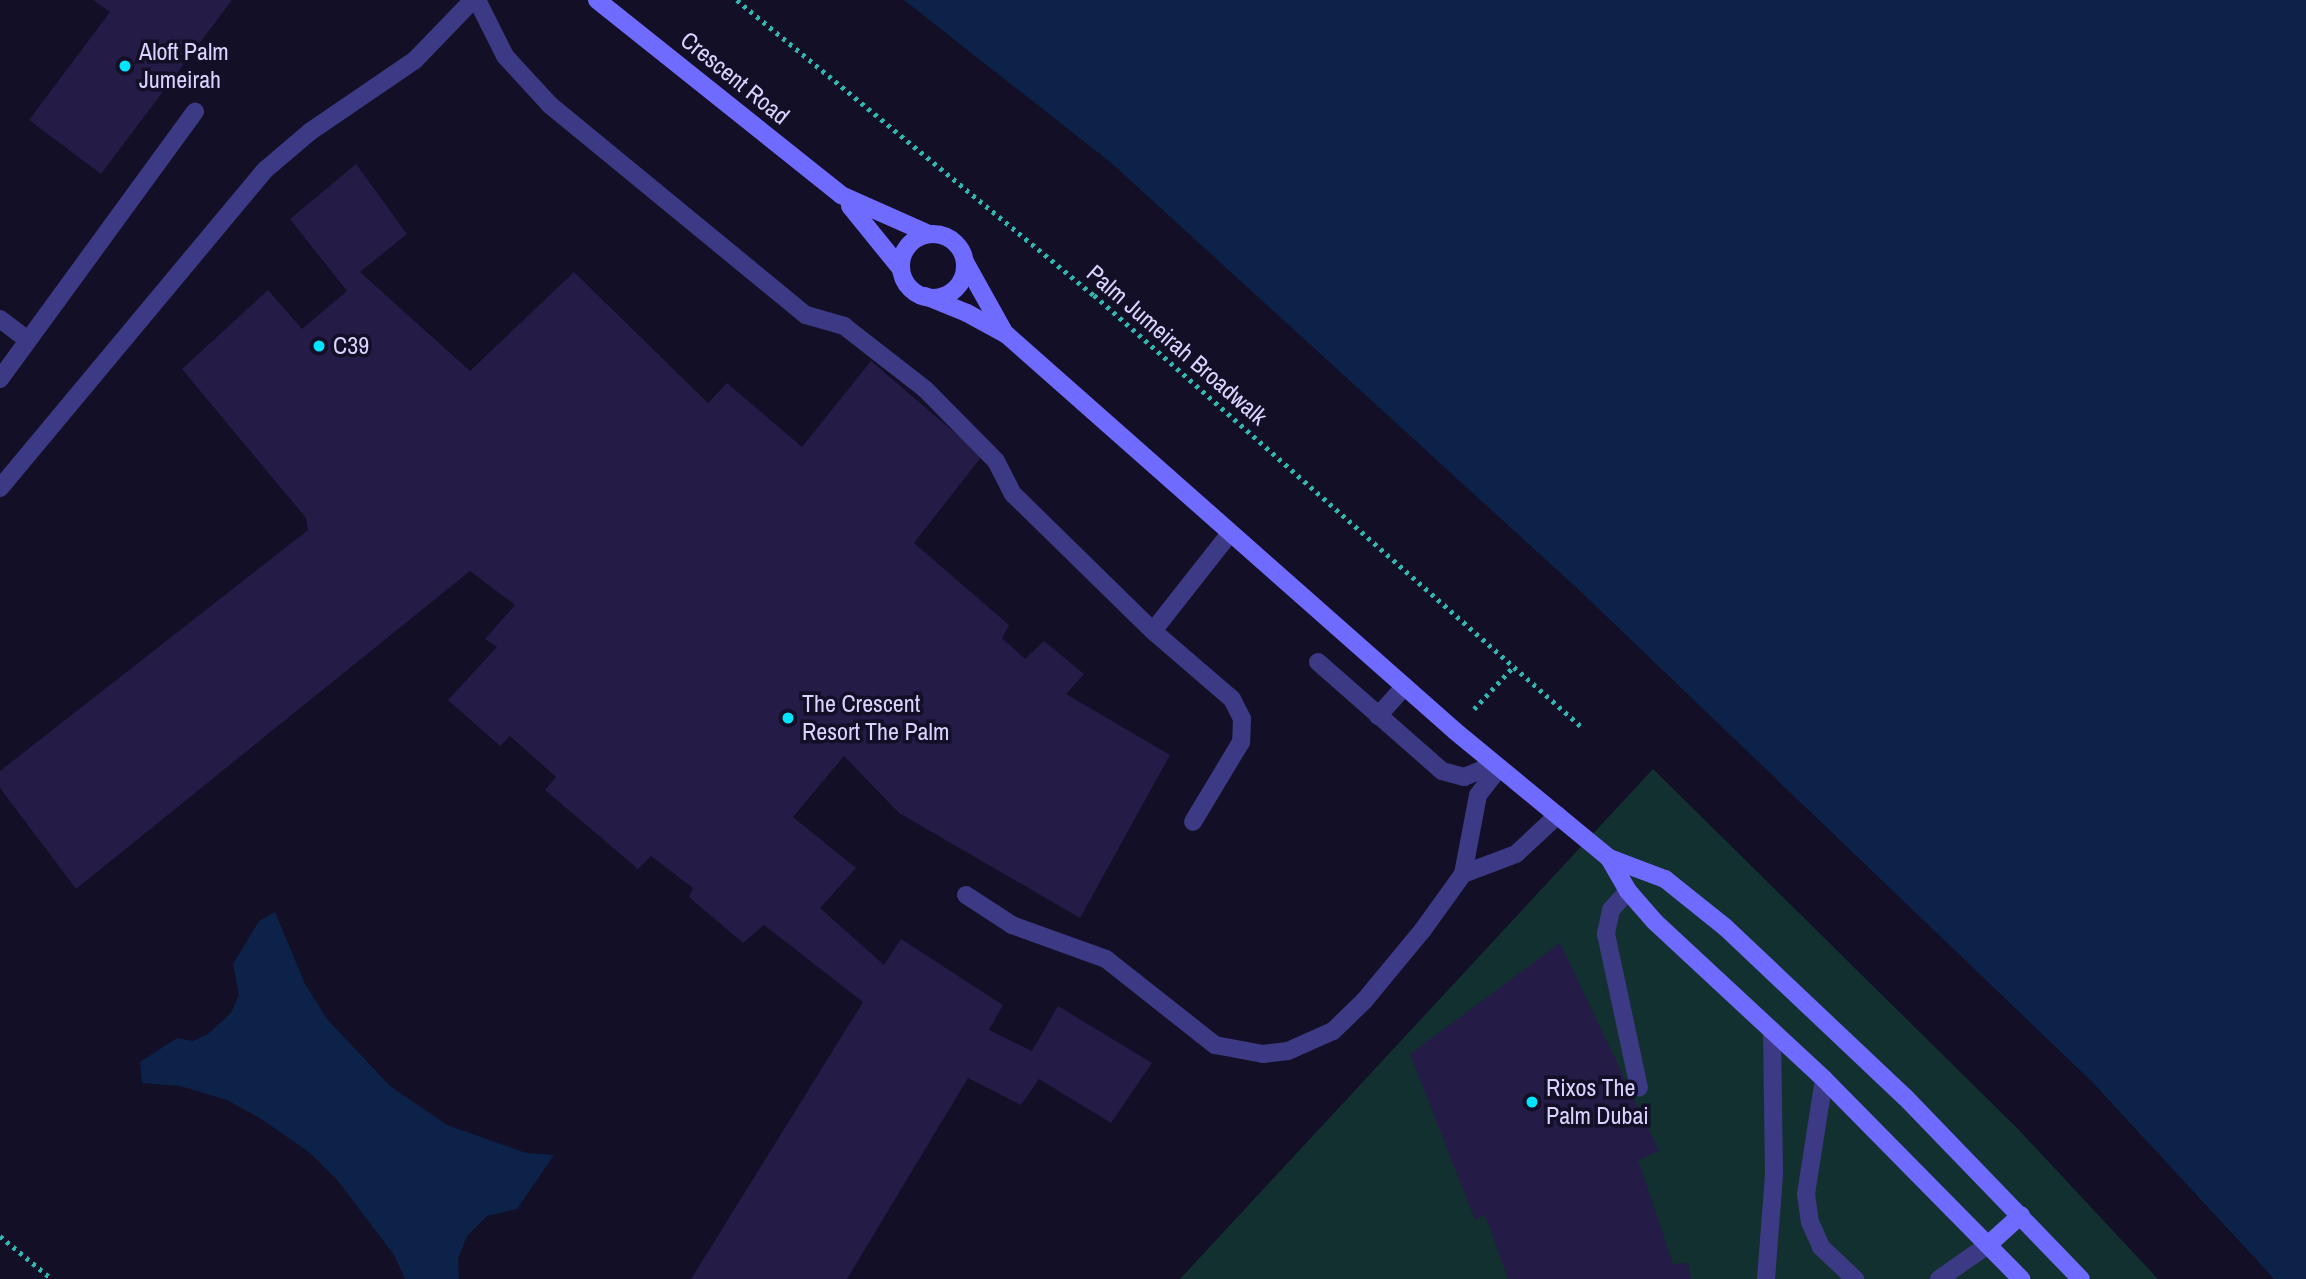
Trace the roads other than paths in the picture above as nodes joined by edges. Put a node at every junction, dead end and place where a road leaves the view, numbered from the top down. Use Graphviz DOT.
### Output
graph roads {
  1 [pos="475,0"];
  2 [pos="597,0"];
  3 [pos="195,112"];
  4 [pos="841,195"];
  5 [pos="929,234"];
  6 [pos="965,262"];
  7 [pos="901,270"];
  8 [pos="925,296"];
  9 [pos="0,319"];
  10 [pos="1007,335"];
  11 [pos="28,340"];
  12 [pos="0,379"];
  13 [pos="0,488"];
  14 [pos="1230,533"];
  15 [pos="1153,631"];
  16 [pos="1318,662"];
  17 [pos="1405,686"];
  18 [pos="1378,716"];
  19 [pos="1497,766"];
  20 [pos="1558,815"];
  21 [pos="1193,822"];
  22 [pos="1609,858"];
  23 [pos="1463,874"];
  24 [pos="1628,891"];
  25 [pos="966,895"];
  26 [pos="1772,1032"];
  27 [pos="1824,1079"];
  28 [pos="1639,1088"];
  29 [pos="2021,1215"];
  30 [pos="1990,1244"];
  31 [pos="1766,1279"];
  32 [pos="1855,1279"];
  33 [pos="1939,1279"];
  34 [pos="2021,1279"];
  35 [pos="2081,1279"];
  1 -- 13 [label="lane"];
  1 -- 15 [label="lane"];
  2 -- 4 [label="main road, Crescent Road"];
  3 -- 11 [label="lane"];
  4 -- 5 [label="main road"];
  4 -- 7 [label="main road"];
  5 -- 6 [label="main road"];
  5 -- 7 [label="main road"];
  6 -- 8 [label="main road"];
  6 -- 10 [label="main road"];
  7 -- 8 [label="main road"];
  8 -- 10 [label="main road"];
  9 -- 11 [label="lane"];
  10 -- 14 [label="main road"];
  11 -- 12 [label="lane"];
  14 -- 15 [label="lane"];
  14 -- 17 [label="main road"];
  15 -- 21 [label="lane"];
  16 -- 18 [label="lane"];
  17 -- 18 [label="lane"];
  17 -- 19 [label="main road"];
  18 -- 19 [label="lane"];
  19 -- 20 [label="main road"];
  19 -- 23 [label="lane"];
  20 -- 22 [label="main road"];
  20 -- 23 [label="lane"];
  22 -- 24 [label="main road"];
  22 -- 29 [label="main road"];
  23 -- 25 [label="lane"];
  24 -- 26 [label="main road"];
  24 -- 28 [label="lane"];
  26 -- 27 [label="main road"];
  26 -- 31 [label="lane"];
  27 -- 30 [label="main road"];
  27 -- 32 [label="lane"];
  29 -- 30 [label="main road"];
  29 -- 35 [label="main road"];
  30 -- 33 [label="lane"];
  30 -- 34 [label="main road"];
}
